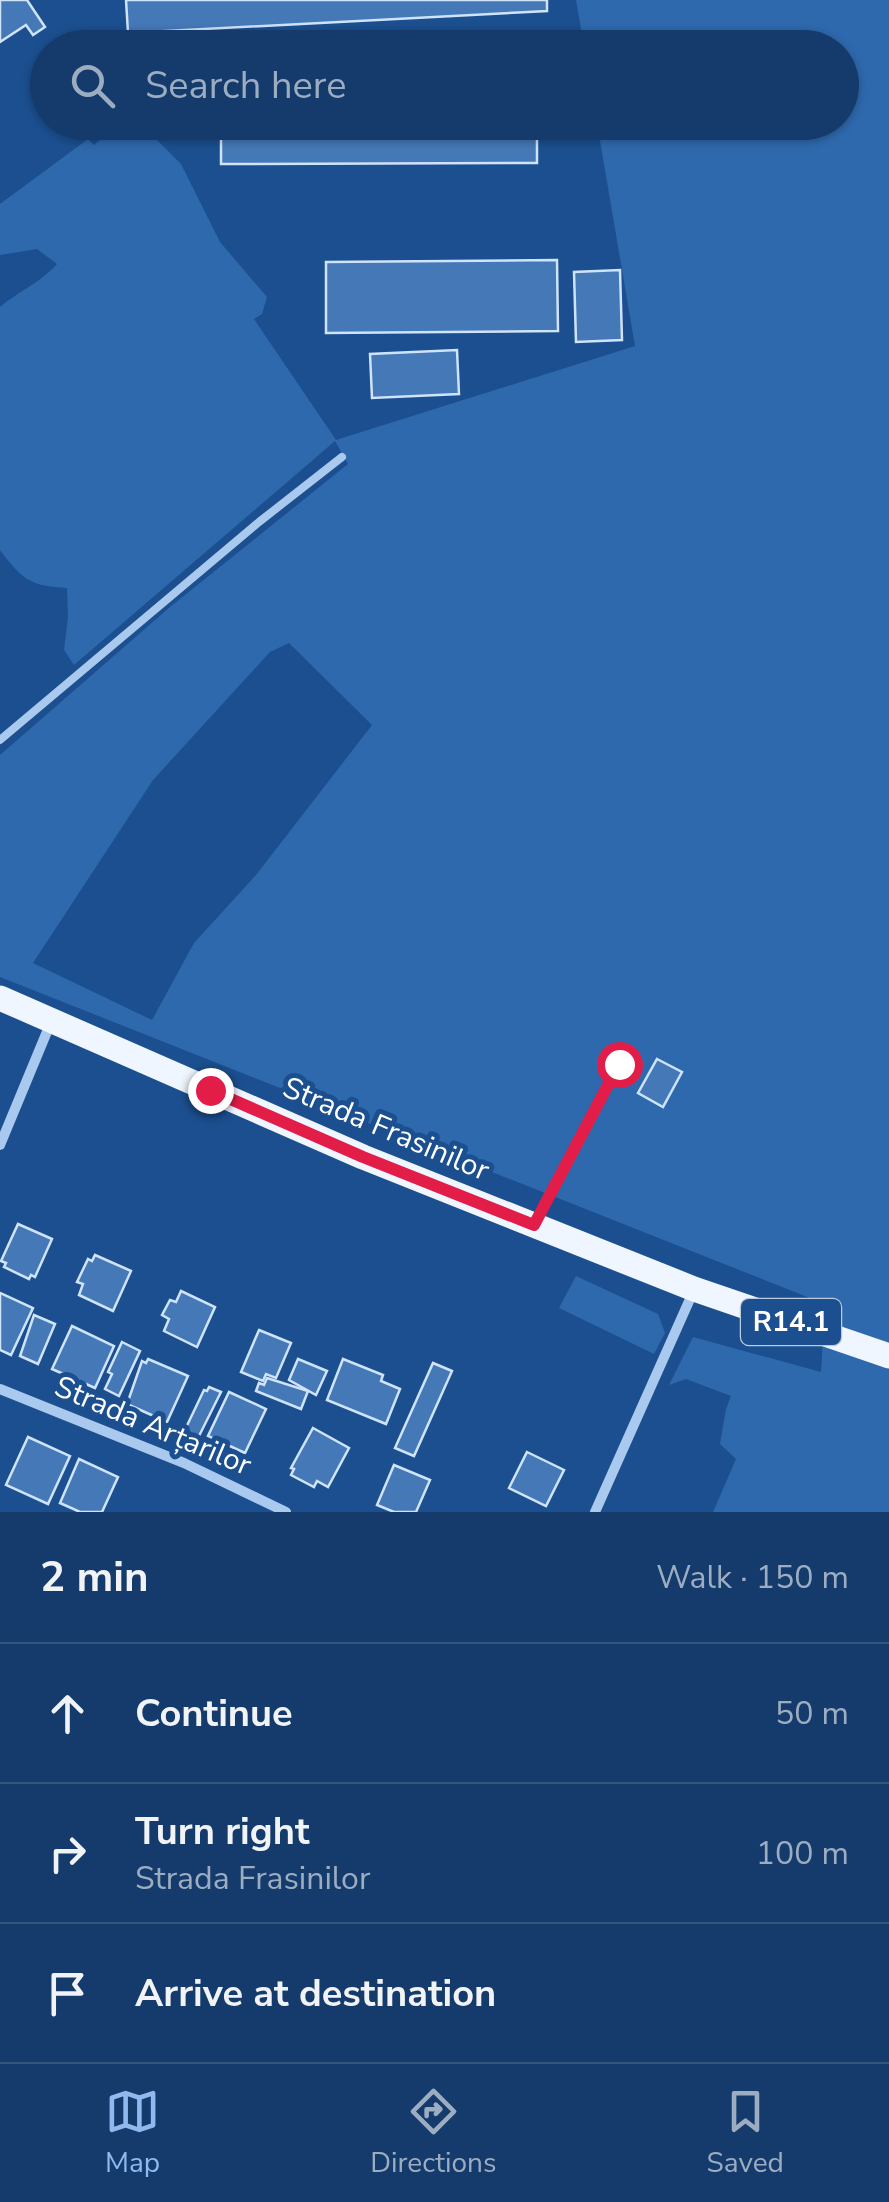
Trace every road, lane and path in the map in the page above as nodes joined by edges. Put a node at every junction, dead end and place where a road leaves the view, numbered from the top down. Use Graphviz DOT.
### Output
graph roads {
  1 [pos="342,457"];
  2 [pos="0,740"];
  3 [pos="0,998"];
  4 [pos="51,1021"];
  5 [pos="619,1064"];
  6 [pos="0,1144"];
  7 [pos="534,1225"];
  8 [pos="694,1289"];
  9 [pos="889,1356"];
  10 [pos="0,1389"];
  11 [pos="286,1512"];
  12 [pos="594,1512"];
  1 -- 2 [label="lane"];
  3 -- 4 [label="main road, Strada Frasinilor / R14.1"];
  4 -- 6 [label="street"];
  4 -- 7 [label="main road, Strada Frasinilor / R14.1"];
  5 -- 7 [label="lane"];
  7 -- 8 [label="main road, Strada Frasinilor / R14.1"];
  8 -- 9 [label="main road, R14.1"];
  8 -- 12 [label="street"];
  10 -- 11 [label="street, Strada Arțarilor"];
}
